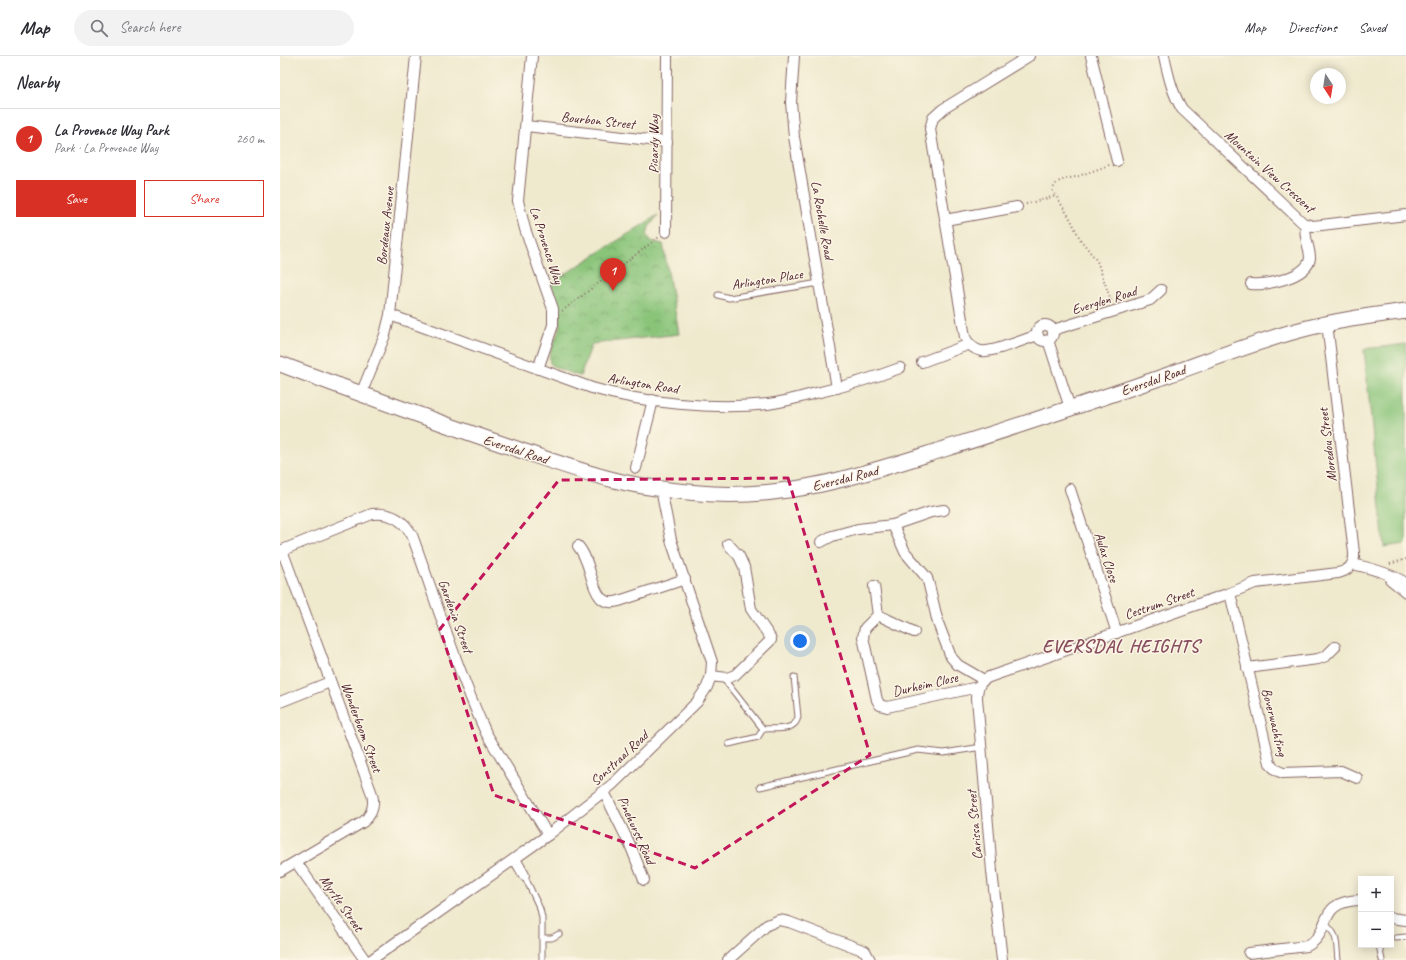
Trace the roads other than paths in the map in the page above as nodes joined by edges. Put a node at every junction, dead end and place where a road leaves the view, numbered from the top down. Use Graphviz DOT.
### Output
graph roads {
  1 [pos="416,56"];
  2 [pos="532,56"];
  3 [pos="667,56"];
  4 [pos="794,56"];
  5 [pos="1029,56"];
  6 [pos="1092,56"];
  7 [pos="1164,56"];
  8 [pos="526,126"];
  9 [pos="667,142"];
  10 [pos="1117,161"];
  11 [pos="1017,207"];
  12 [pos="1406,214"];
  13 [pos="945,220"];
  14 [pos="1306,225"];
  15 [pos="666,232"];
  16 [pos="819,283"];
  17 [pos="1251,284"];
  18 [pos="1161,290"];
  19 [pos="718,296"];
  20 [pos="1406,311"];
  21 [pos="390,315"];
  22 [pos="1327,323"];
  23 [pos="1053,330"];
  24 [pos="1038,335"];
  25 [pos="1048,340"];
  26 [pos="970,344"];
  27 [pos="922,362"];
  28 [pos="280,364"];
  29 [pos="900,368"];
  30 [pos="538,369"];
  31 [pos="837,388"];
  32 [pos="360,394"];
  33 [pos="653,400"];
  34 [pos="1070,408"];
  35 [pos="636,468"];
  36 [pos="661,488"];
  37 [pos="1070,489"];
  38 [pos="944,510"];
  39 [pos="893,525"];
  40 [pos="821,542"];
  41 [pos="728,544"];
  42 [pos="578,546"];
  43 [pos="281,551"];
  44 [pos="1352,564"];
  45 [pos="1383,572"];
  46 [pos="685,579"];
  47 [pos="1406,583"];
  48 [pos="874,586"];
  49 [pos="1406,592"];
  50 [pos="1230,593"];
  51 [pos="878,614"];
  52 [pos="914,632"];
  53 [pos="1117,633"];
  54 [pos="1335,647"];
  55 [pos="1247,668"];
  56 [pos="711,676"];
  57 [pos="722,678"];
  58 [pos="794,678"];
  59 [pos="330,682"];
  60 [pos="981,683"];
  61 [pos="280,702"];
  62 [pos="763,729"];
  63 [pos="729,744"];
  64 [pos="982,747"];
  65 [pos="1357,778"];
  66 [pos="760,787"];
  67 [pos="604,792"];
  68 [pos="548,835"];
  69 [pos="515,858"];
  70 [pos="296,862"];
  71 [pos="280,871"];
  72 [pos="524,875"];
  73 [pos="644,880"];
  74 [pos="1358,900"];
  75 [pos="1394,918"];
  76 [pos="1406,920"];
  77 [pos="1324,924"];
  78 [pos="559,934"];
  79 [pos="1406,937"];
  80 [pos="542,938"];
  81 [pos="1396,938"];
  82 [pos="1380,948"];
  83 [pos="1249,953"];
  84 [pos="365,960"];
  85 [pos="371,960"];
  86 [pos="542,960"];
  87 [pos="728,960"];
  88 [pos="870,960"];
  89 [pos="1002,960"];
  90 [pos="1338,960"];
  91 [pos="1382,960"];
  1 -- 21 [label="street, Bordeaux Avenue"];
  2 -- 8 [label="street, La Provence Way"];
  3 -- 9 [label="street, Picardy Way"];
  4 -- 16 [label="street, La Rochelle Road"];
  5 -- 13 [label="street"];
  6 -- 10 [label="street"];
  7 -- 14 [label="street, Mountain View Crescent"];
  8 -- 9 [label="street, Bourbon Street"];
  8 -- 30 [label="street, La Provence Way"];
  9 -- 15 [label="street, Picardy Way"];
  11 -- 13 [label="street"];
  12 -- 14 [label="street, Mountain View Crescent"];
  13 -- 26 [label="street"];
  14 -- 17 [label="street"];
  16 -- 19 [label="lane, Arlington Place"];
  16 -- 31 [label="street, La Rochelle Road"];
  18 -- 23 [label="street, Everglen Road"];
  20 -- 22 [label="street, Eversdal Road"];
  21 -- 30 [label="street, Arlington Road"];
  21 -- 32 [label="street, Bordeaux Avenue"];
  22 -- 34 [label="street, Eversdal Road"];
  22 -- 44 [label="street, Moredou Street"];
  23 -- 24 [label="street"];
  23 -- 25 [label="street"];
  24 -- 25 [label="street"];
  24 -- 26 [label="street"];
  25 -- 34 [label="street"];
  26 -- 27 [label="street"];
  28 -- 32 [label="street, Eversdal Road"];
  29 -- 31 [label="street, Arlington Road"];
  30 -- 33 [label="street, Arlington Road"];
  31 -- 33 [label="street, Arlington Road"];
  32 -- 36 [label="street, Eversdal Road"];
  33 -- 35 [label="street"];
  34 -- 36 [label="street, Eversdal Road"];
  36 -- 46 [label="street, Sonstraal Road"];
  37 -- 53 [label="street, Aulax Close"];
  38 -- 39 [label="street"];
  39 -- 40 [label="street"];
  39 -- 60 [label="street"];
  41 -- 57 [label="street"];
  42 -- 46 [label="street"];
  43 -- 59 [label="street, Wonderboom Street"];
  43 -- 68 [label="street, Gardenia Street"];
  44 -- 45 [label="street"];
  44 -- 50 [label="street, Cestrum Street"];
  45 -- 47 [label="street"];
  45 -- 49 [label="street"];
  46 -- 56 [label="street, Sonstraal Road"];
  48 -- 51 [label="street"];
  50 -- 53 [label="street, Cestrum Street"];
  50 -- 55 [label="street, Boverwachting"];
  51 -- 52 [label="street"];
  51 -- 60 [label="street, Durheim Close"];
  53 -- 60 [label="street, Cestrum Street"];
  54 -- 55 [label="street"];
  55 -- 65 [label="street, Boverwachting"];
  56 -- 57 [label="street"];
  56 -- 67 [label="street, Sonstraal Road"];
  57 -- 62 [label="lane"];
  58 -- 62 [label="lane"];
  59 -- 61 [label="street"];
  59 -- 70 [label="street, Wonderboom Street"];
  60 -- 64 [label="street, Carissa Street"];
  62 -- 63 [label="lane"];
  64 -- 66 [label="lane"];
  64 -- 89 [label="street, Carissa Street"];
  67 -- 68 [label="street, Sonstraal Road"];
  67 -- 73 [label="street, Pinehurst Road"];
  68 -- 69 [label="street, Sonstraal Road"];
  69 -- 72 [label="street"];
  69 -- 85 [label="street, Sonstraal Road"];
  70 -- 71 [label="street, Wonderboom Street"];
  70 -- 84 [label="street, Myrtle Street"];
  72 -- 80 [label="lane"];
  74 -- 77 [label="street"];
  75 -- 76 [label="street"];
  77 -- 83 [label="street"];
  77 -- 90 [label="lane"];
  78 -- 80 [label="lane"];
  79 -- 81 [label="lane"];
  80 -- 86 [label="lane"];
  82 -- 91 [label="lane"];
  87 -- 88 [label="street"];
}
